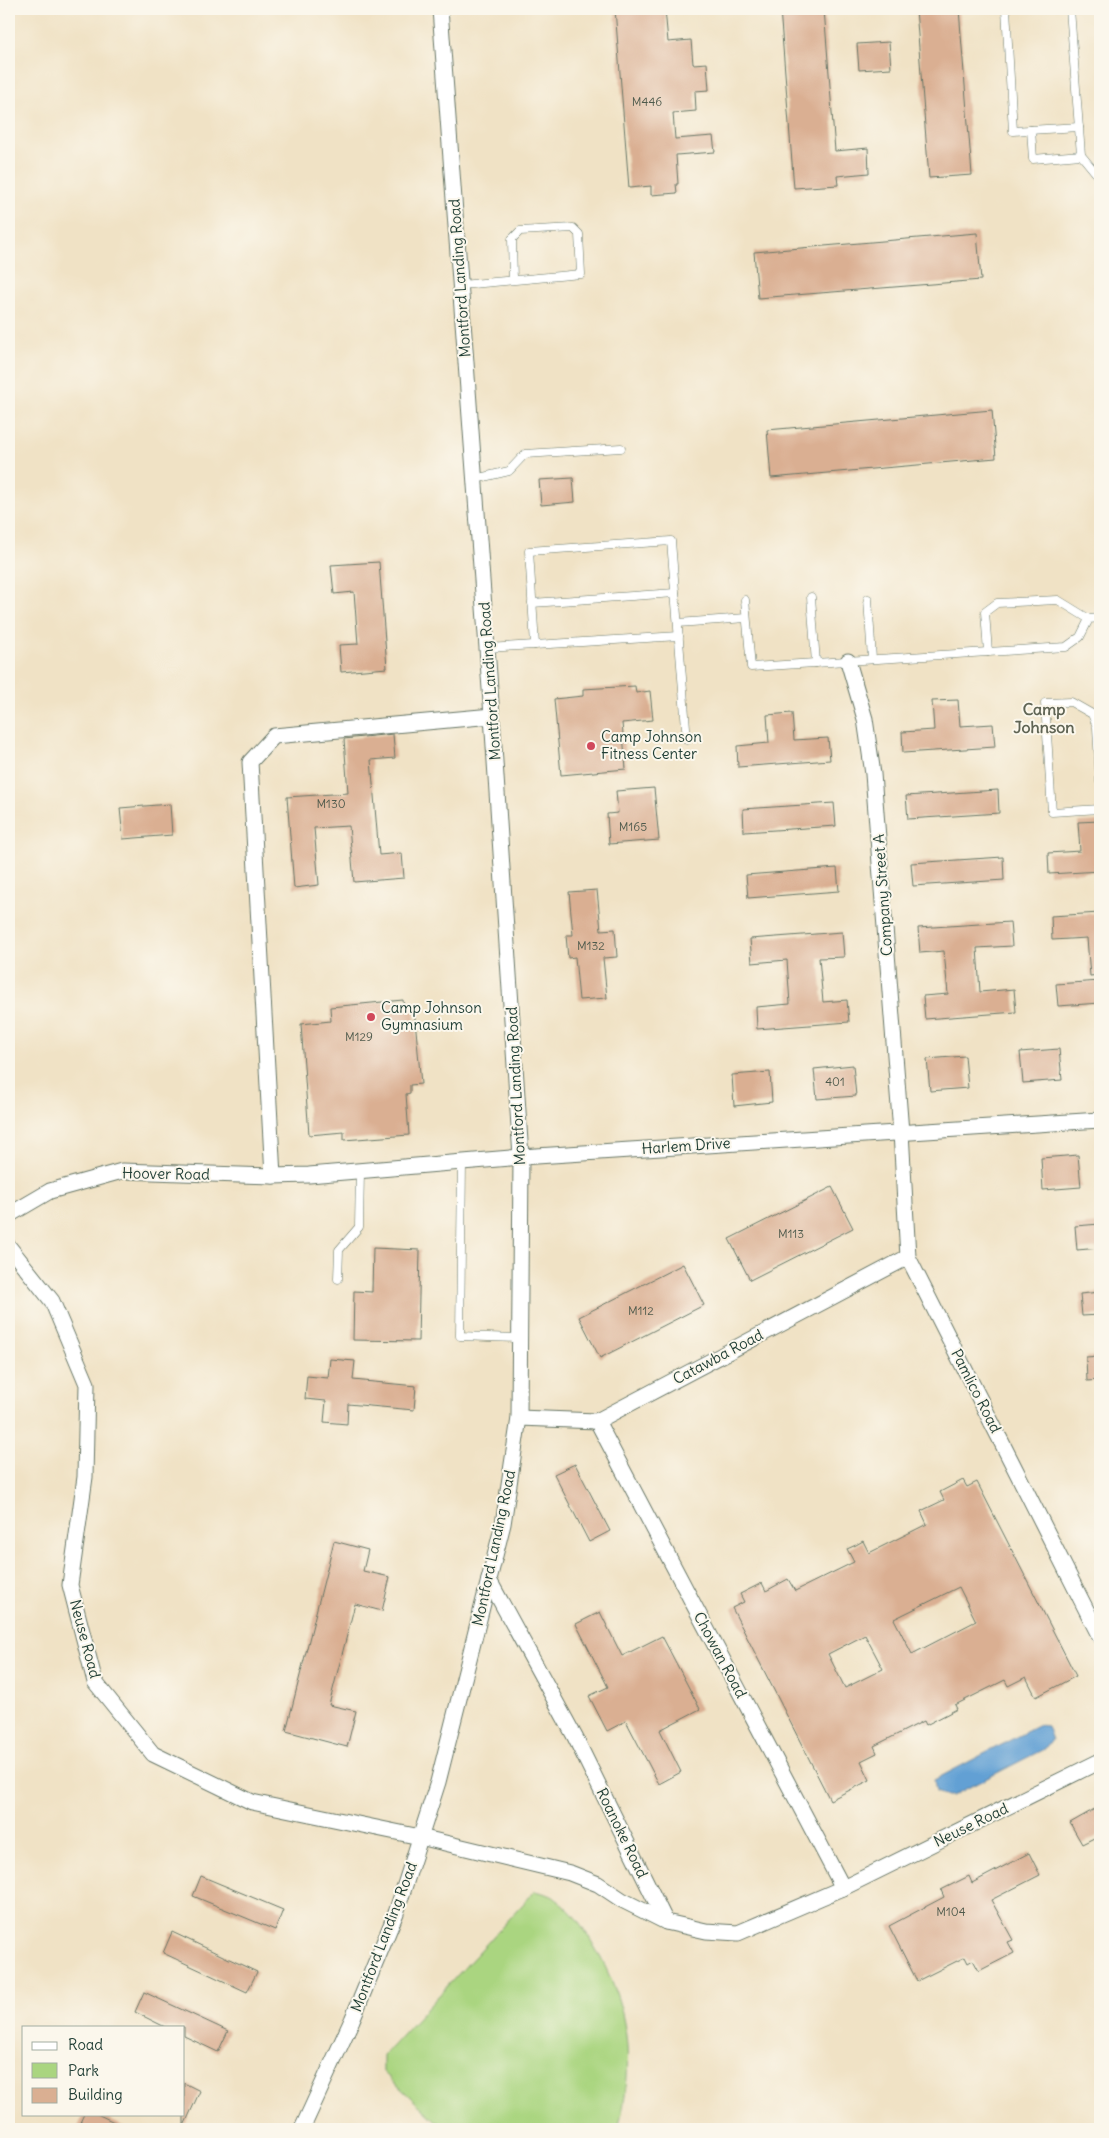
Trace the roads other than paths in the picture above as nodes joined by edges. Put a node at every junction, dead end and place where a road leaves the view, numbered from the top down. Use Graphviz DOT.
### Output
graph roads {
  1 [pos="440,9"];
  2 [pos="1006,9"];
  3 [pos="1070,9"];
  4 [pos="1079,127"];
  5 [pos="1031,130"];
  6 [pos="1081,155"];
  7 [pos="1100,178"];
  8 [pos="513,280"];
  9 [pos="461,285"];
  10 [pos="621,448"];
  11 [pos="475,479"];
  12 [pos="675,593"];
  13 [pos="812,597"];
  14 [pos="868,599"];
  15 [pos="745,600"];
  16 [pos="532,603"];
  17 [pos="746,618"];
  18 [pos="1100,618"];
  19 [pos="1089,619"];
  20 [pos="678,623"];
  21 [pos="679,636"];
  22 [pos="535,645"];
  23 [pos="487,648"];
  24 [pos="988,652"];
  25 [pos="872,660"];
  26 [pos="848,661"];
  27 [pos="816,663"];
  28 [pos="492,716"];
  29 [pos="1098,727"];
  30 [pos="688,740"];
  31 [pos="1100,782"];
  32 [pos="1100,809"];
  33 [pos="1100,1120"];
  34 [pos="901,1132"];
  35 [pos="521,1157"];
  36 [pos="462,1162"];
  37 [pos="360,1171"];
  38 [pos="273,1176"];
  39 [pos="9,1215"];
  40 [pos="9,1248"];
  41 [pos="908,1257"];
  42 [pos="338,1278"];
  43 [pos="519,1338"];
  44 [pos="519,1418"];
  45 [pos="597,1421"];
  46 [pos="488,1580"];
  47 [pos="1100,1637"];
  48 [pos="1100,1761"];
  49 [pos="420,1837"];
  50 [pos="843,1888"];
  51 [pos="666,1922"];
  52 [pos="302,2129"];
  1 -- 9 [label="street, Montford Landing Road"];
  2 -- 5 [label="lane"];
  3 -- 4 [label="lane"];
  4 -- 5 [label="lane"];
  4 -- 6 [label="lane"];
  5 -- 6 [label="lane"];
  6 -- 7 [label="lane"];
  8 -- 8 [label="lane"];
  8 -- 9 [label="lane"];
  9 -- 11 [label="street, Montford Landing Road"];
  10 -- 11 [label="lane"];
  11 -- 23 [label="street, Montford Landing Road"];
  12 -- 16 [label="lane"];
  12 -- 16 [label="lane"];
  12 -- 20 [label="lane"];
  13 -- 27 [label="lane"];
  14 -- 25 [label="lane"];
  15 -- 17 [label="lane"];
  16 -- 22 [label="lane"];
  17 -- 20 [label="lane"];
  17 -- 27 [label="lane"];
  18 -- 19 [label="lane"];
  19 -- 24 [label="lane"];
  19 -- 24 [label="lane"];
  20 -- 21 [label="lane"];
  21 -- 22 [label="lane"];
  21 -- 30 [label="lane"];
  22 -- 23 [label="lane"];
  23 -- 28 [label="street, Montford Landing Road"];
  24 -- 25 [label="lane"];
  25 -- 26 [label="lane"];
  26 -- 27 [label="lane"];
  26 -- 34 [label="street, Company Street A"];
  28 -- 35 [label="street, Montford Landing Road"];
  28 -- 38 [label="street"];
  29 -- 31 [label="lane"];
  29 -- 32 [label="lane"];
  33 -- 34 [label="street, Harlem Drive"];
  34 -- 35 [label="street, Harlem Drive"];
  34 -- 41 [label="street, Pamlico Road"];
  35 -- 36 [label="street, Harlem Drive"];
  35 -- 43 [label="street, Montford Landing Road"];
  36 -- 37 [label="street, Harlem Drive"];
  36 -- 43 [label="lane"];
  37 -- 38 [label="street, Harlem Drive"];
  37 -- 42 [label="lane"];
  38 -- 39 [label="street, Hoover Road"];
  40 -- 49 [label="street, Neuse Road"];
  41 -- 45 [label="street, Catawba Road"];
  41 -- 47 [label="street, Pamlico Road"];
  43 -- 44 [label="street, Montford Landing Road"];
  44 -- 45 [label="street"];
  44 -- 46 [label="street, Montford Landing Road"];
  45 -- 50 [label="street, Chowan Road"];
  46 -- 49 [label="street, Montford Landing Road"];
  46 -- 51 [label="street, Roanoke Road"];
  48 -- 50 [label="street, Neuse Road"];
  49 -- 51 [label="street, Neuse Road"];
  49 -- 52 [label="street, Montford Landing Road"];
  50 -- 51 [label="street"];
}
